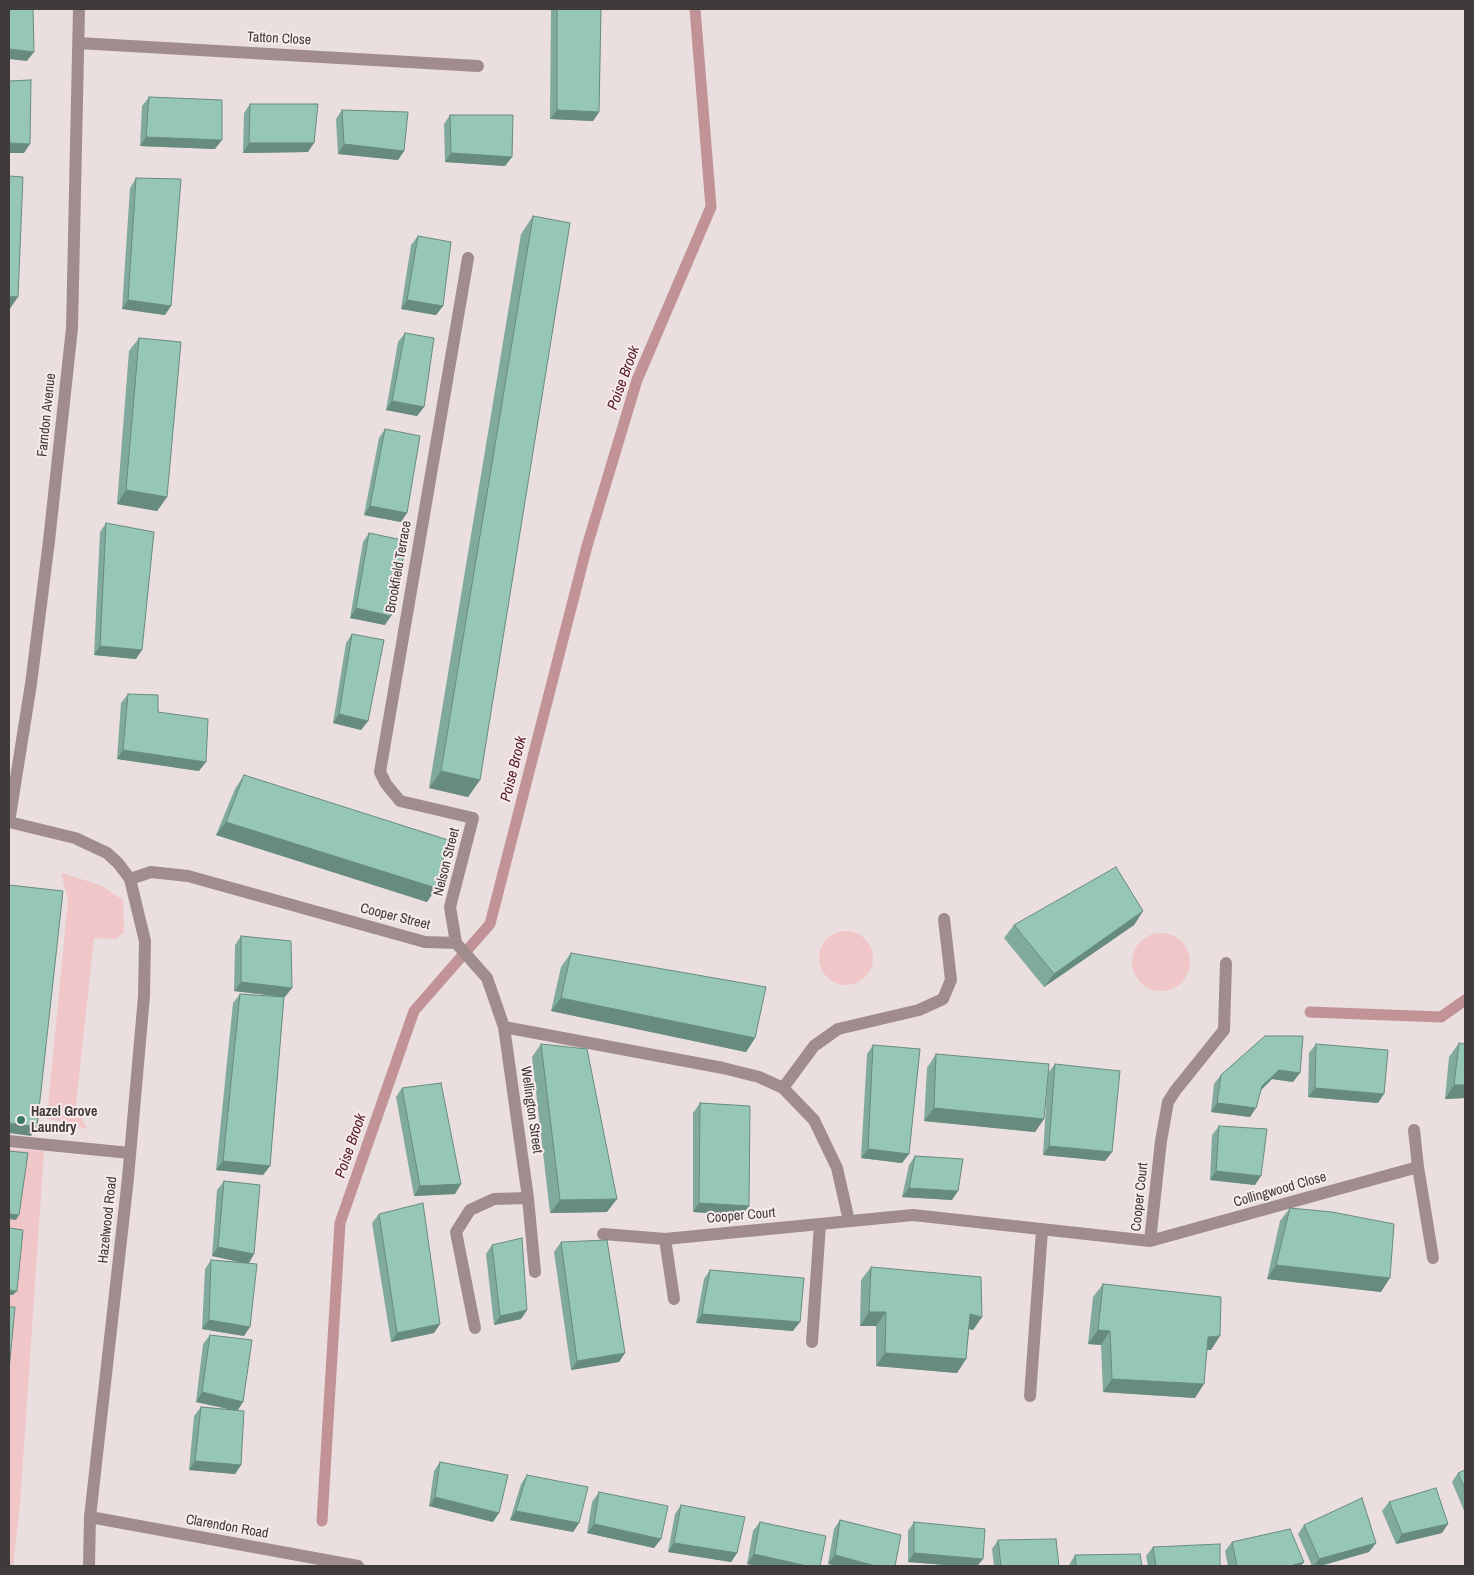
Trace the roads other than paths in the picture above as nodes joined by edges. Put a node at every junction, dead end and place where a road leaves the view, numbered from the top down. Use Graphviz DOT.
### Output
graph roads {
  1 [pos="80,9"];
  2 [pos="78,43"];
  3 [pos="478,66"];
  4 [pos="468,258"];
  5 [pos="473,818"];
  6 [pos="9,822"];
  7 [pos="130,879"];
  8 [pos="944,918"];
  9 [pos="456,943"];
  10 [pos="1226,963"];
  11 [pos="504,1027"];
  12 [pos="783,1088"];
  13 [pos="1414,1130"];
  14 [pos="9,1141"];
  15 [pos="130,1152"];
  16 [pos="1418,1167"];
  17 [pos="528,1198"];
  18 [pos="849,1221"];
  19 [pos="820,1224"];
  20 [pos="1042,1230"];
  21 [pos="603,1234"];
  22 [pos="665,1239"];
  23 [pos="1150,1241"];
  24 [pos="1433,1258"];
  25 [pos="535,1272"];
  26 [pos="674,1298"];
  27 [pos="474,1328"];
  28 [pos="812,1342"];
  29 [pos="1030,1396"];
  30 [pos="90,1518"];
  31 [pos="89,1566"];
  32 [pos="358,1566"];
  1 -- 2 [label="street, Farndon Avenue"];
  2 -- 3 [label="street, Tatton Close"];
  2 -- 6 [label="street, Farndon Avenue"];
  4 -- 5 [label="street, Brookfield Terrace"];
  5 -- 9 [label="street, Nelson Street"];
  6 -- 7 [label="street"];
  7 -- 9 [label="street, Cooper Street"];
  7 -- 15 [label="street, Hazelwood Road"];
  8 -- 12 [label="street"];
  9 -- 11 [label="street"];
  10 -- 23 [label="street, Cooper Court"];
  11 -- 12 [label="street"];
  11 -- 17 [label="street, Wellington Street"];
  12 -- 18 [label="street"];
  13 -- 16 [label="street"];
  14 -- 15 [label="street"];
  15 -- 30 [label="street, Hazelwood Road"];
  16 -- 23 [label="street, Collingwood Close"];
  16 -- 24 [label="street"];
  17 -- 25 [label="street, Wellington Street"];
  17 -- 27 [label="street"];
  18 -- 19 [label="street, Cooper Court"];
  18 -- 20 [label="street, Cooper Court"];
  19 -- 22 [label="street, Cooper Court"];
  19 -- 28 [label="street"];
  20 -- 23 [label="street, Cooper Court"];
  20 -- 29 [label="street"];
  21 -- 22 [label="street, Cooper Court"];
  22 -- 26 [label="street"];
  30 -- 31 [label="street, Hazelwood Road"];
  30 -- 32 [label="street, Clarendon Road"];
}
